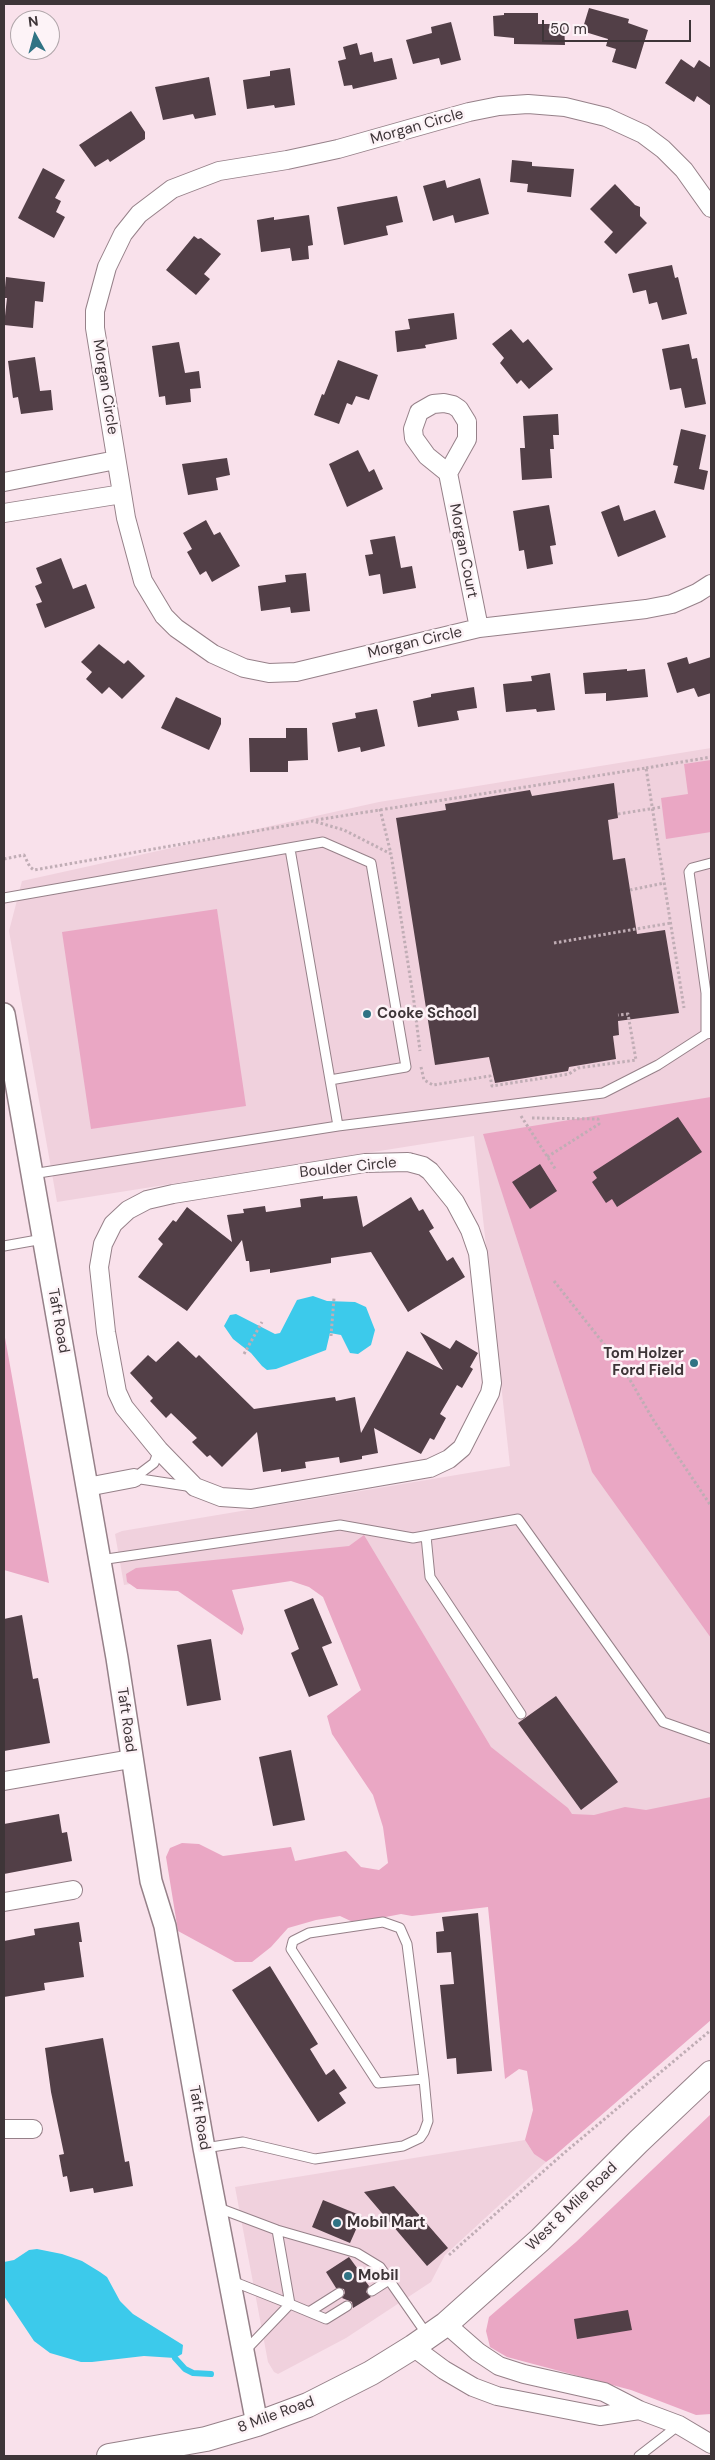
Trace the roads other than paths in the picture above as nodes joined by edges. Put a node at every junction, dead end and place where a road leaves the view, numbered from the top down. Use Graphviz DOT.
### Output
graph roads {
  1 [pos="711,208"];
  2 [pos="116,460"];
  3 [pos="448,473"];
  4 [pos="4,482"];
  5 [pos="122,494"];
  6 [pos="4,513"];
  7 [pos="711,584"];
  8 [pos="479,628"];
  9 [pos="290,849"];
  10 [pos="711,863"];
  11 [pos="4,898"];
  12 [pos="4,1014"];
  13 [pos="709,1034"];
  14 [pos="330,1080"];
  15 [pos="338,1126"];
  16 [pos="32,1174"];
  17 [pos="43,1239"];
  18 [pos="4,1246"];
  19 [pos="160,1450"];
  20 [pos="134,1478"];
  21 [pos="87,1487"];
  22 [pos="195,1488"];
  23 [pos="426,1536"];
  24 [pos="100,1560"];
  25 [pos="521,1714"];
  26 [pos="711,1739"];
  27 [pos="131,1759"];
  28 [pos="4,1781"];
  29 [pos="73,1890"];
  30 [pos="4,1902"];
  31 [pos="711,2073"];
  32 [pos="424,2078"];
  33 [pos="33,2128"];
  34 [pos="4,2129"];
  35 [pos="204,2148"];
  36 [pos="215,2207"];
  37 [pos="277,2230"];
  38 [pos="380,2267"];
  39 [pos="363,2277"];
  40 [pos="229,2280"];
  41 [pos="389,2280"];
  42 [pos="372,2291"];
  43 [pos="339,2293"];
  44 [pos="290,2304"];
  45 [pos="348,2306"];
  46 [pos="309,2312"];
  47 [pos="429,2336"];
  48 [pos="243,2353"];
  49 [pos="640,2410"];
  50 [pos="257,2424"];
  51 [pos="679,2425"];
  52 [pos="711,2444"];
  53 [pos="108,2456"];
  54 [pos="639,2456"];
  1 -- 2 [label="street, Morgan Circle"];
  2 -- 4 [label="street"];
  2 -- 5 [label="street, Morgan Circle"];
  3 -- 8 [label="street, Morgan Court"];
  5 -- 6 [label="street"];
  5 -- 8 [label="street, Morgan Circle"];
  7 -- 8 [label="street, Morgan Circle"];
  9 -- 11 [label="lane"];
  9 -- 14 [label="lane"];
  9 -- 14 [label="lane"];
  10 -- 13 [label="lane"];
  12 -- 16 [label="street, Taft Road"];
  13 -- 15 [label="lane"];
  14 -- 15 [label="lane"];
  15 -- 16 [label="lane"];
  16 -- 17 [label="street, Taft Road"];
  17 -- 18 [label="lane"];
  17 -- 21 [label="street, Taft Road"];
  19 -- 20 [label="lane"];
  19 -- 22 [label="street, Boulder Circle"];
  19 -- 22 [label="street, Boulder Circle"];
  20 -- 21 [label="street"];
  20 -- 22 [label="lane"];
  21 -- 24 [label="street, Taft Road"];
  23 -- 24 [label="lane"];
  23 -- 25 [label="lane"];
  23 -- 26 [label="lane"];
  24 -- 27 [label="street, Taft Road"];
  27 -- 28 [label="street"];
  27 -- 35 [label="street, Taft Road"];
  29 -- 30 [label="street"];
  31 -- 47 [label="main road, West 8 Mile Road"];
  32 -- 32 [label="lane"];
  32 -- 35 [label="lane"];
  33 -- 34 [label="street"];
  35 -- 36 [label="street, Taft Road"];
  36 -- 37 [label="lane"];
  36 -- 40 [label="street, Taft Road"];
  37 -- 38 [label="lane"];
  37 -- 44 [label="lane"];
  38 -- 39 [label="lane"];
  38 -- 41 [label="lane"];
  40 -- 44 [label="lane"];
  40 -- 48 [label="street, Taft Road"];
  41 -- 42 [label="lane"];
  41 -- 47 [label="lane"];
  43 -- 46 [label="lane"];
  44 -- 46 [label="lane"];
  44 -- 48 [label="lane"];
  45 -- 46 [label="lane"];
  47 -- 49 [label="street"];
  47 -- 49 [label="street"];
  47 -- 50 [label="main road, 8 Mile Road"];
  48 -- 50 [label="street, Taft Road"];
  49 -- 51 [label="street"];
  50 -- 53 [label="main road, 8 Mile Road"];
  51 -- 52 [label="street"];
  51 -- 54 [label="lane"];
}
